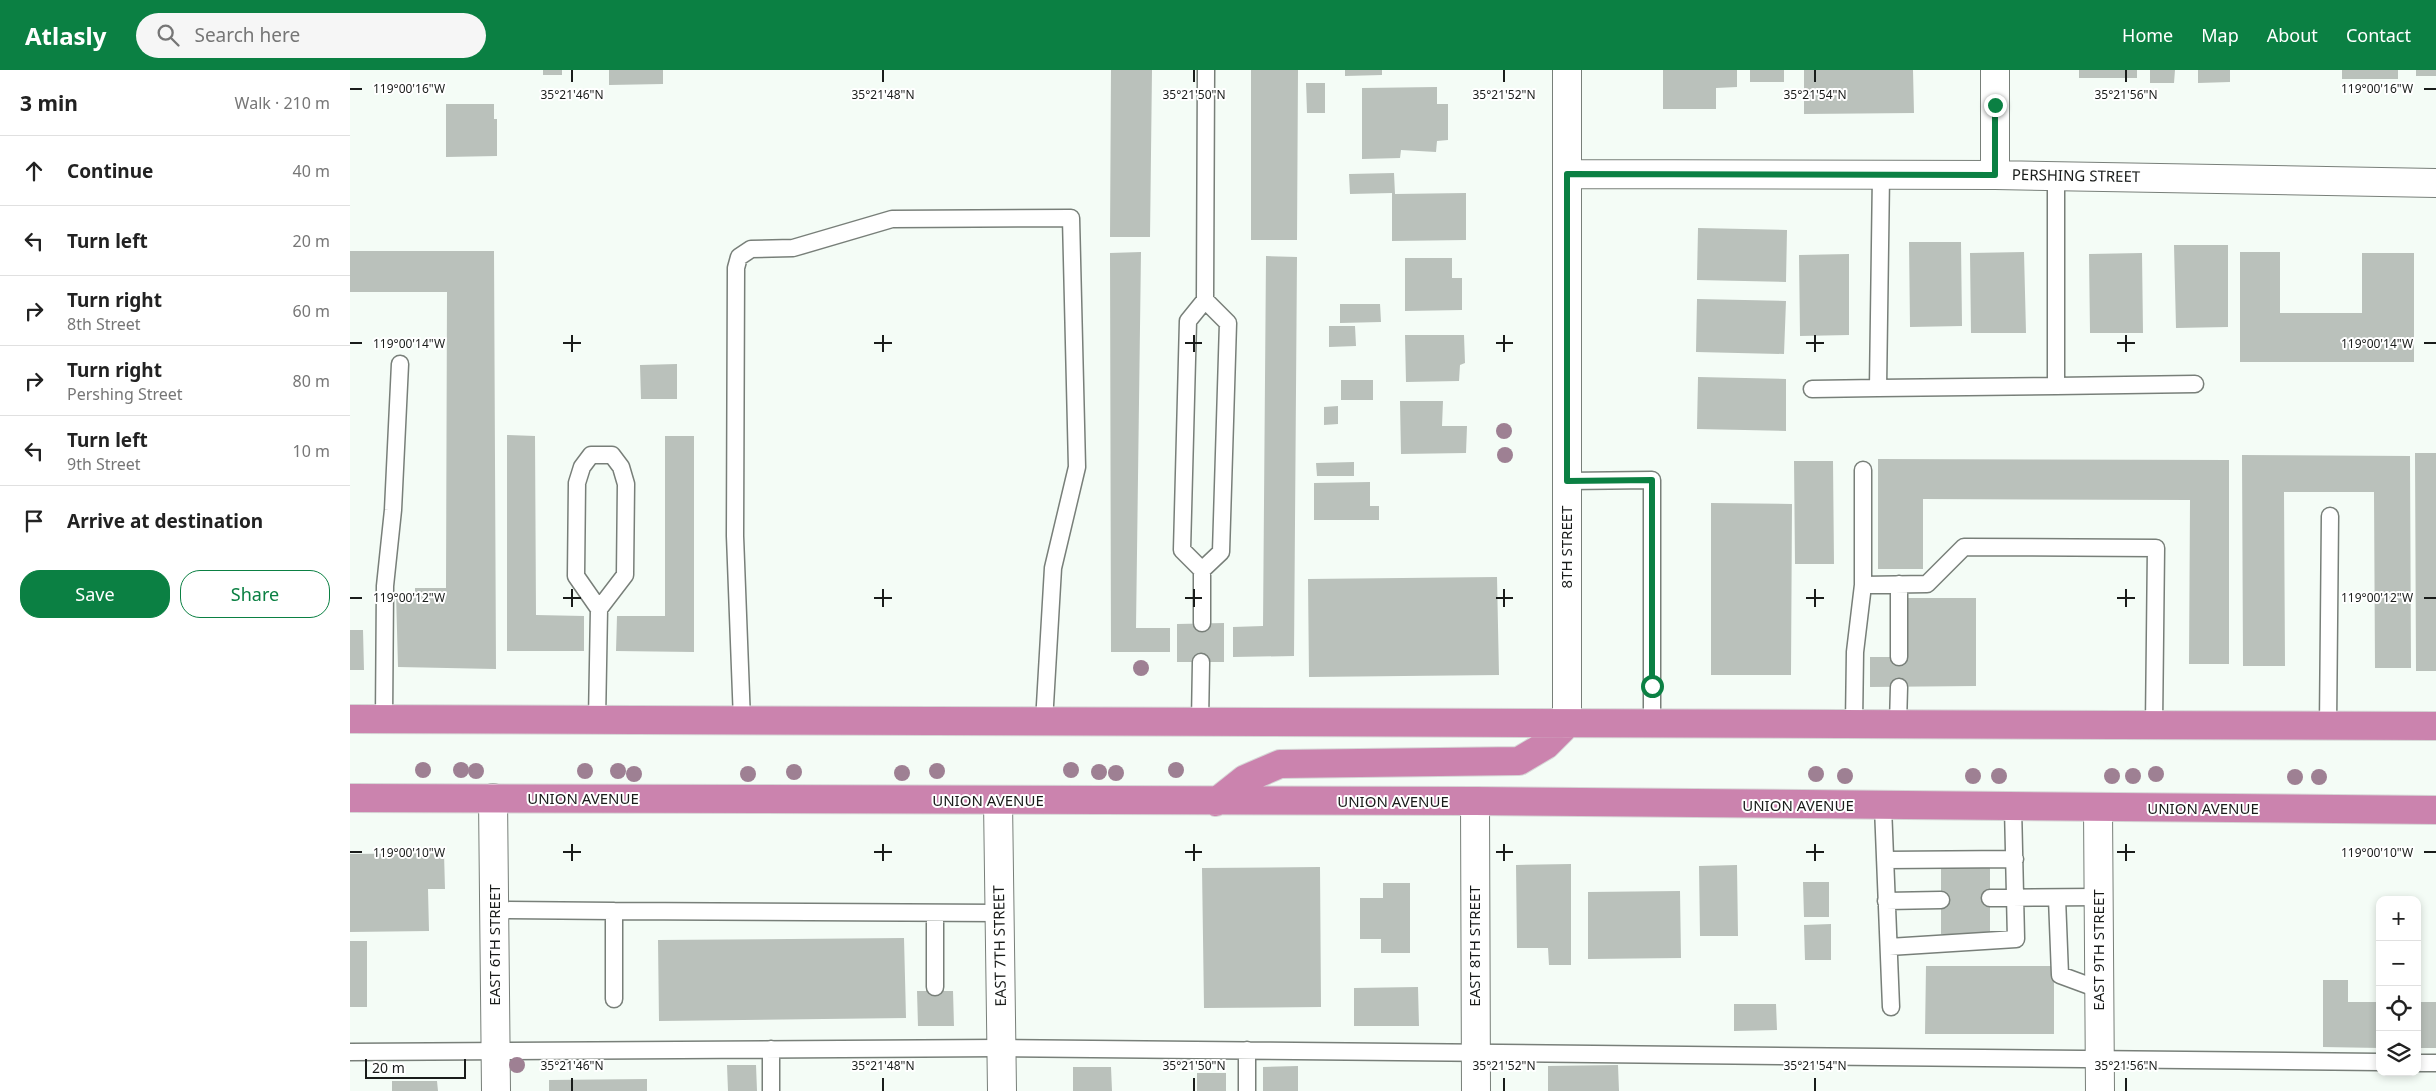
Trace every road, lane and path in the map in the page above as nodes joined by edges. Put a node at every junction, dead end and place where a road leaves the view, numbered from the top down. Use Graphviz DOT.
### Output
graph roads {
  1 [pos="1206,70"];
  2 [pos="1567,70"];
  3 [pos="1995,70"];
  4 [pos="1567,174"];
  5 [pos="1881,175"];
  6 [pos="1995,175"];
  7 [pos="2056,176"];
  8 [pos="2436,183"];
  9 [pos="1206,300"];
  10 [pos="400,364"];
  11 [pos="2194,384"];
  12 [pos="2056,386"];
  13 [pos="1878,388"];
  14 [pos="1812,389"];
  15 [pos="1863,470"];
  16 [pos="1567,481"];
  17 [pos="2330,516"];
  18 [pos="1202,570"];
  19 [pos="1899,584"];
  20 [pos="1863,585"];
  21 [pos="599,610"];
  22 [pos="1202,623"];
  23 [pos="1899,657"];
  24 [pos="1201,662"];
  25 [pos="1899,687"];
  26 [pos="350,719"];
  27 [pos="384,720"];
  28 [pos="597,720"];
  29 [pos="742,721"];
  30 [pos="1044,722"];
  31 [pos="1200,722"];
  32 [pos="1567,724"];
  33 [pos="1652,724"];
  34 [pos="1854,724"];
  35 [pos="1898,724"];
  36 [pos="2154,725"];
  37 [pos="2328,726"];
  38 [pos="2436,726"];
  39 [pos="350,798"];
  40 [pos="493,798"];
  41 [pos="998,802"];
  42 [pos="1216,802"];
  43 [pos="1474,802"];
  44 [pos="1884,806"];
  45 [pos="2013,808"];
  46 [pos="2098,808"];
  47 [pos="2436,810"];
  48 [pos="2015,859"];
  49 [pos="1885,860"];
  50 [pos="2098,897"];
  51 [pos="1990,898"];
  52 [pos="2014,898"];
  53 [pos="2058,898"];
  54 [pos="1941,900"];
  55 [pos="1886,901"];
  56 [pos="494,910"];
  57 [pos="614,912"];
  58 [pos="935,913"];
  59 [pos="1000,913"];
  60 [pos="1888,947"];
  61 [pos="935,987"];
  62 [pos="2098,989"];
  63 [pos="614,1000"];
  64 [pos="1891,1007"];
  65 [pos="1001,1048"];
  66 [pos="771,1049"];
  67 [pos="1247,1050"];
  68 [pos="496,1051"];
  69 [pos="350,1052"];
  70 [pos="1476,1053"];
  71 [pos="2099,1059"];
  72 [pos="2376,1062"];
  73 [pos="2421,1063"];
  74 [pos="2436,1063"];
  75 [pos="496,1091"];
  76 [pos="771,1091"];
  77 [pos="1002,1091"];
  78 [pos="1247,1091"];
  79 [pos="1476,1091"];
  80 [pos="2100,1091"];
  1 -- 9 [label="lane"];
  2 -- 4 [label="street, 8TH STREET"];
  3 -- 6 [label="street"];
  4 -- 5 [label="street, PERSHING STREET"];
  4 -- 16 [label="street, 8TH STREET"];
  5 -- 6 [label="street, PERSHING STREET"];
  5 -- 13 [label="lane"];
  6 -- 7 [label="street, PERSHING STREET"];
  7 -- 8 [label="street, PERSHING STREET"];
  7 -- 12 [label="lane"];
  9 -- 18 [label="lane"];
  9 -- 18 [label="lane"];
  10 -- 27 [label="lane"];
  11 -- 12 [label="lane"];
  12 -- 13 [label="lane"];
  13 -- 14 [label="lane"];
  15 -- 20 [label="lane"];
  16 -- 32 [label="street, 8TH STREET"];
  16 -- 33 [label="lane"];
  17 -- 37 [label="lane"];
  18 -- 22 [label="lane"];
  19 -- 20 [label="lane"];
  19 -- 23 [label="lane"];
  19 -- 36 [label="lane"];
  20 -- 34 [label="lane"];
  21 -- 21 [label="lane"];
  21 -- 28 [label="lane"];
  24 -- 31 [label="lane"];
  25 -- 35 [label="lane"];
  26 -- 27 [label="highway"];
  27 -- 28 [label="highway"];
  28 -- 29 [label="highway"];
  29 -- 30 [label="highway"];
  29 -- 30 [label="lane"];
  30 -- 31 [label="highway"];
  31 -- 32 [label="highway"];
  32 -- 33 [label="highway"];
  32 -- 42 [label="highway"];
  33 -- 34 [label="highway"];
  34 -- 35 [label="highway"];
  35 -- 36 [label="highway"];
  36 -- 37 [label="highway"];
  37 -- 38 [label="highway"];
  39 -- 40 [label="highway, UNION AVENUE"];
  40 -- 41 [label="highway, UNION AVENUE"];
  40 -- 56 [label="street, EAST 6TH STREET"];
  41 -- 42 [label="highway, UNION AVENUE"];
  41 -- 59 [label="street, EAST 7TH STREET"];
  42 -- 43 [label="highway, UNION AVENUE"];
  43 -- 44 [label="highway, UNION AVENUE"];
  43 -- 70 [label="street, EAST 8TH STREET"];
  44 -- 45 [label="highway, UNION AVENUE"];
  44 -- 49 [label="lane"];
  45 -- 46 [label="highway, UNION AVENUE"];
  45 -- 48 [label="lane"];
  46 -- 47 [label="highway, UNION AVENUE"];
  46 -- 50 [label="street, EAST 9TH STREET"];
  48 -- 49 [label="lane"];
  48 -- 52 [label="lane"];
  49 -- 55 [label="lane"];
  50 -- 53 [label="lane"];
  50 -- 62 [label="street, EAST 9TH STREET"];
  51 -- 52 [label="lane"];
  52 -- 53 [label="lane"];
  52 -- 60 [label="lane"];
  53 -- 62 [label="lane"];
  54 -- 55 [label="lane"];
  55 -- 60 [label="lane"];
  56 -- 57 [label="lane"];
  56 -- 68 [label="street, EAST 6TH STREET"];
  57 -- 58 [label="lane"];
  57 -- 63 [label="lane"];
  58 -- 59 [label="lane"];
  58 -- 61 [label="lane"];
  59 -- 65 [label="street, EAST 7TH STREET"];
  60 -- 64 [label="lane"];
  62 -- 71 [label="street, EAST 9TH STREET"];
  65 -- 66 [label="lane"];
  65 -- 67 [label="lane"];
  65 -- 77 [label="street, EAST 7TH STREET"];
  66 -- 68 [label="lane"];
  66 -- 76 [label="lane"];
  67 -- 70 [label="lane"];
  67 -- 78 [label="lane"];
  68 -- 69 [label="lane"];
  68 -- 75 [label="street, EAST 6TH STREET"];
  70 -- 71 [label="lane"];
  70 -- 79 [label="street, EAST 8TH STREET"];
  71 -- 72 [label="lane"];
  71 -- 80 [label="street, EAST 9TH STREET"];
  73 -- 74 [label="lane"];
}
